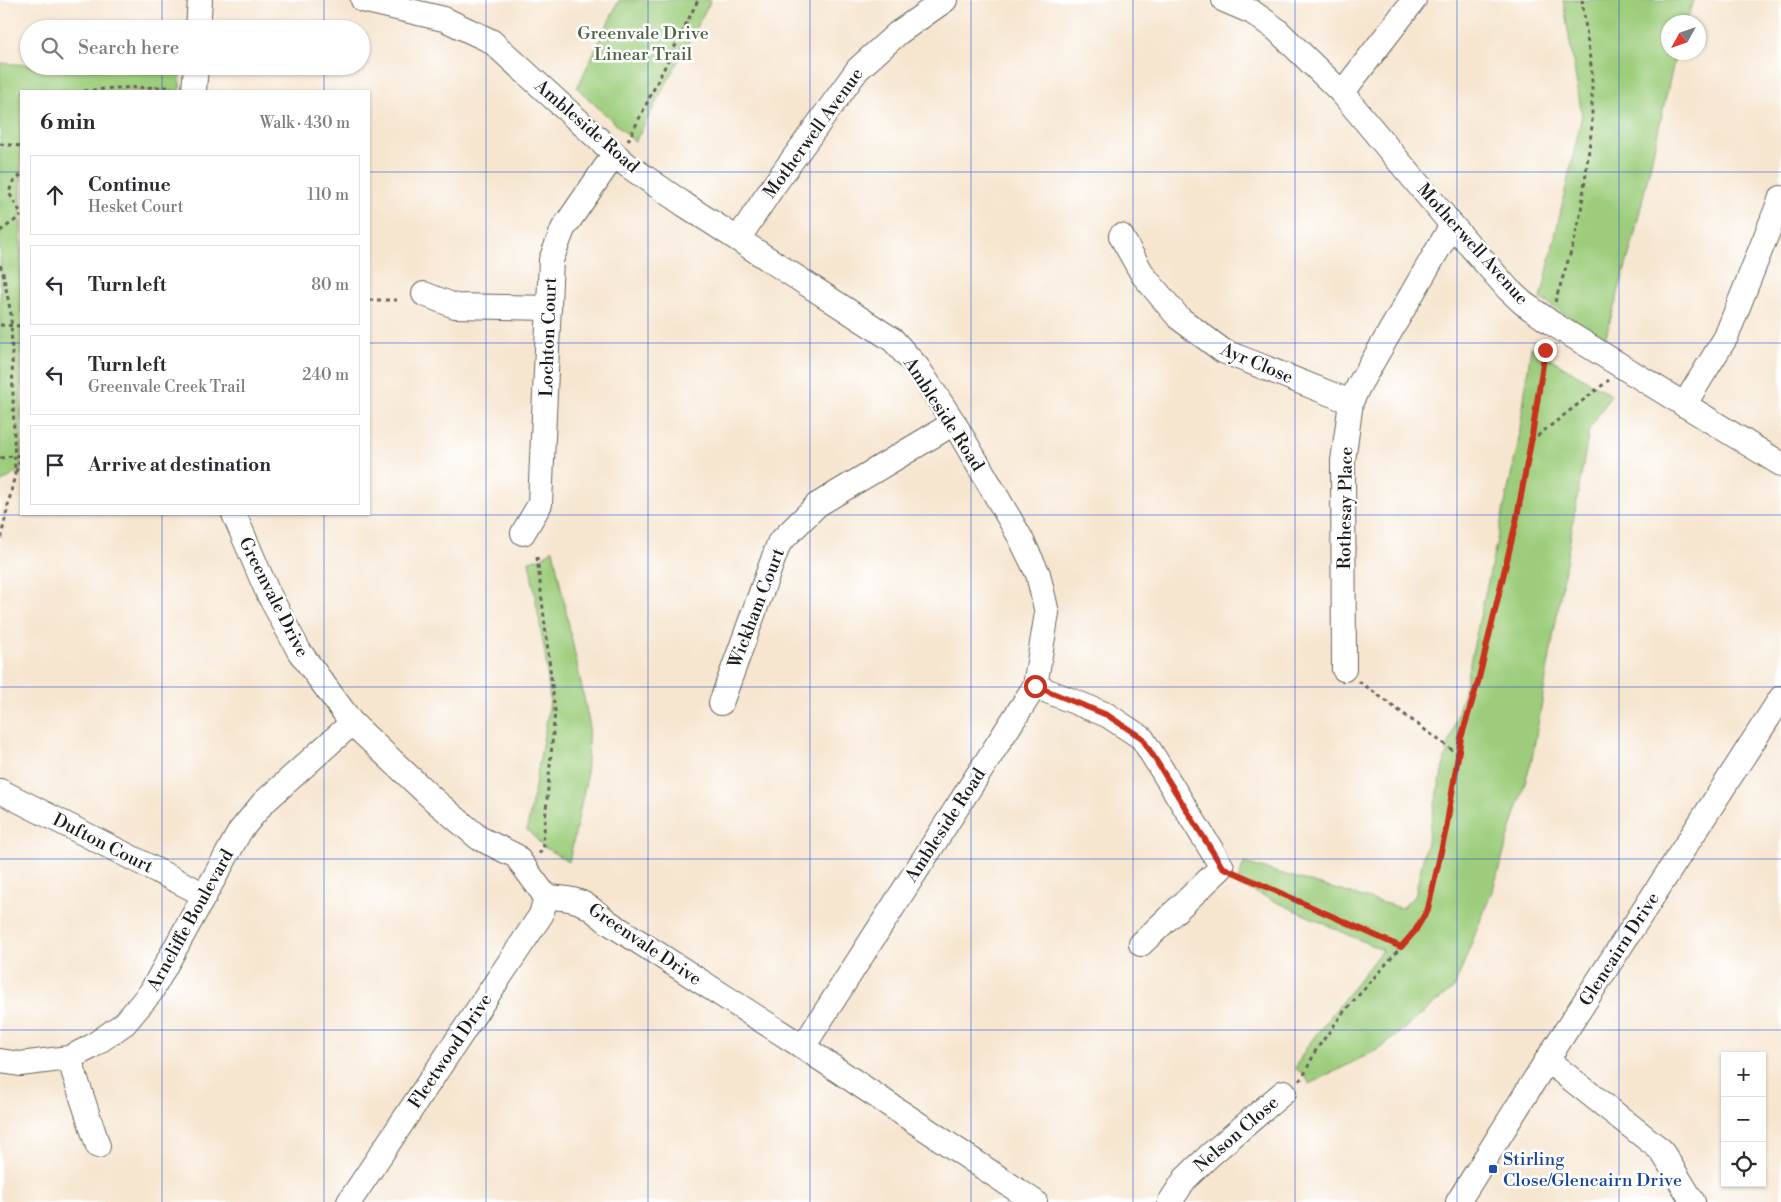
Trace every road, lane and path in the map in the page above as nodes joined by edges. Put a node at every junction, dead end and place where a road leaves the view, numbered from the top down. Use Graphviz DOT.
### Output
graph roads {
  1 [pos="200,0"];
  2 [pos="362,0"];
  3 [pos="698,0"];
  4 [pos="945,0"];
  5 [pos="1224,0"];
  6 [pos="1414,0"];
  7 [pos="1582,0"];
  8 [pos="447,10"];
  9 [pos="199,20"];
  10 [pos="191,75"];
  11 [pos="183,89"];
  12 [pos="94,90"];
  13 [pos="1342,92"];
  14 [pos="0,144"];
  15 [pos="20,146"];
  16 [pos="620,152"];
  17 [pos="20,176"];
  18 [pos="1781,198"];
  19 [pos="20,213"];
  20 [pos="20,215"];
  21 [pos="1452,225"];
  22 [pos="0,231"];
  23 [pos="1121,236"];
  24 [pos="738,239"];
  25 [pos="0,265"];
  26 [pos="424,294"];
  27 [pos="370,300"];
  28 [pos="399,300"];
  29 [pos="549,308"];
  30 [pos="1548,320"];
  31 [pos="0,325"];
  32 [pos="11,325"];
  33 [pos="20,326"];
  34 [pos="1624,366"];
  35 [pos="1351,402"];
  36 [pos="1684,404"];
  37 [pos="954,423"];
  38 [pos="1531,442"];
  39 [pos="14,456"];
  40 [pos="20,457"];
  41 [pos="0,458"];
  42 [pos="20,460"];
  43 [pos="1781,464"];
  44 [pos="15,474"];
  45 [pos="234,515"];
  46 [pos="524,533"];
  47 [pos="0,542"];
  48 [pos="537,557"];
  49 [pos="1344,669"];
  50 [pos="1035,686"];
  51 [pos="1781,698"];
  52 [pos="720,703"];
  53 [pos="352,723"];
  54 [pos="1459,755"];
  55 [pos="0,791"];
  56 [pos="536,859"];
  57 [pos="1222,867"];
  58 [pos="206,894"];
  59 [pos="546,897"];
  60 [pos="1141,944"];
  61 [pos="1401,947"];
  62 [pos="802,1047"];
  63 [pos="69,1058"];
  64 [pos="1547,1060"];
  65 [pos="0,1061"];
  66 [pos="1284,1092"];
  67 [pos="98,1146"];
  68 [pos="349,1202"];
  69 [pos="1035,1202"];
  70 [pos="1170,1202"];
  71 [pos="1458,1202"];
  72 [pos="1693,1202"];
  1 -- 9 [label="street"];
  2 -- 8 [label="street, Ambleside Road"];
  3 -- 16 [label="path"];
  4 -- 24 [label="street, Motherwell Avenue"];
  5 -- 13 [label="street, Motherwell Avenue"];
  6 -- 13 [label="street"];
  7 -- 30 [label="path"];
  8 -- 16 [label="street, Ambleside Road"];
  10 -- 11 [label="street"];
  11 -- 12 [label="path"];
  13 -- 21 [label="street, Motherwell Avenue"];
  14 -- 15 [label="path"];
  16 -- 24 [label="street, Ambleside Road"];
  16 -- 29 [label="street, Lochton Court"];
  17 -- 19 [label="path"];
  18 -- 36 [label="street"];
  20 -- 22 [label="path"];
  21 -- 30 [label="street, Motherwell Avenue"];
  21 -- 35 [label="street, Rothesay Place"];
  23 -- 35 [label="street, Ayr Close"];
  24 -- 37 [label="street, Ambleside Road"];
  25 -- 32 [label="path"];
  26 -- 29 [label="street"];
  27 -- 28 [label="path"];
  29 -- 46 [label="street, Lochton Court"];
  30 -- 34 [label="street, Motherwell Avenue"];
  30 -- 38 [label="path"];
  31 -- 32 [label="path"];
  32 -- 33 [label="path"];
  32 -- 39 [label="path"];
  34 -- 36 [label="street, Motherwell Avenue"];
  34 -- 38 [label="path"];
  35 -- 49 [label="street, Rothesay Place"];
  36 -- 43 [label="street, Motherwell Avenue"];
  37 -- 50 [label="street, Ambleside Road"];
  37 -- 52 [label="street, Wickham Court"];
  38 -- 54 [label="path"];
  39 -- 40 [label="path"];
  39 -- 41 [label="path"];
  39 -- 44 [label="path"];
  42 -- 44 [label="path"];
  44 -- 47 [label="path"];
  45 -- 53 [label="street, Greenvale Drive"];
  48 -- 56 [label="path"];
  49 -- 54 [label="path"];
  50 -- 57 [label="street"];
  50 -- 62 [label="street, Ambleside Road"];
  51 -- 64 [label="street, Glencairn Drive"];
  53 -- 58 [label="street, Arncliffe Boulevard"];
  53 -- 59 [label="street, Greenvale Drive"];
  54 -- 61 [label="path"];
  55 -- 58 [label="street, Dufton Court"];
  57 -- 60 [label="street"];
  57 -- 61 [label="path"];
  58 -- 63 [label="street, Arncliffe Boulevard"];
  59 -- 62 [label="street, Greenvale Drive"];
  59 -- 68 [label="street, Fleetwood Drive"];
  61 -- 66 [label="path"];
  62 -- 69 [label="street, Greenvale Drive"];
  63 -- 65 [label="street, Arncliffe Boulevard"];
  63 -- 67 [label="street"];
  64 -- 71 [label="street, Glencairn Drive"];
  64 -- 72 [label="street"];
  66 -- 70 [label="street, Nelson Close"];
}
